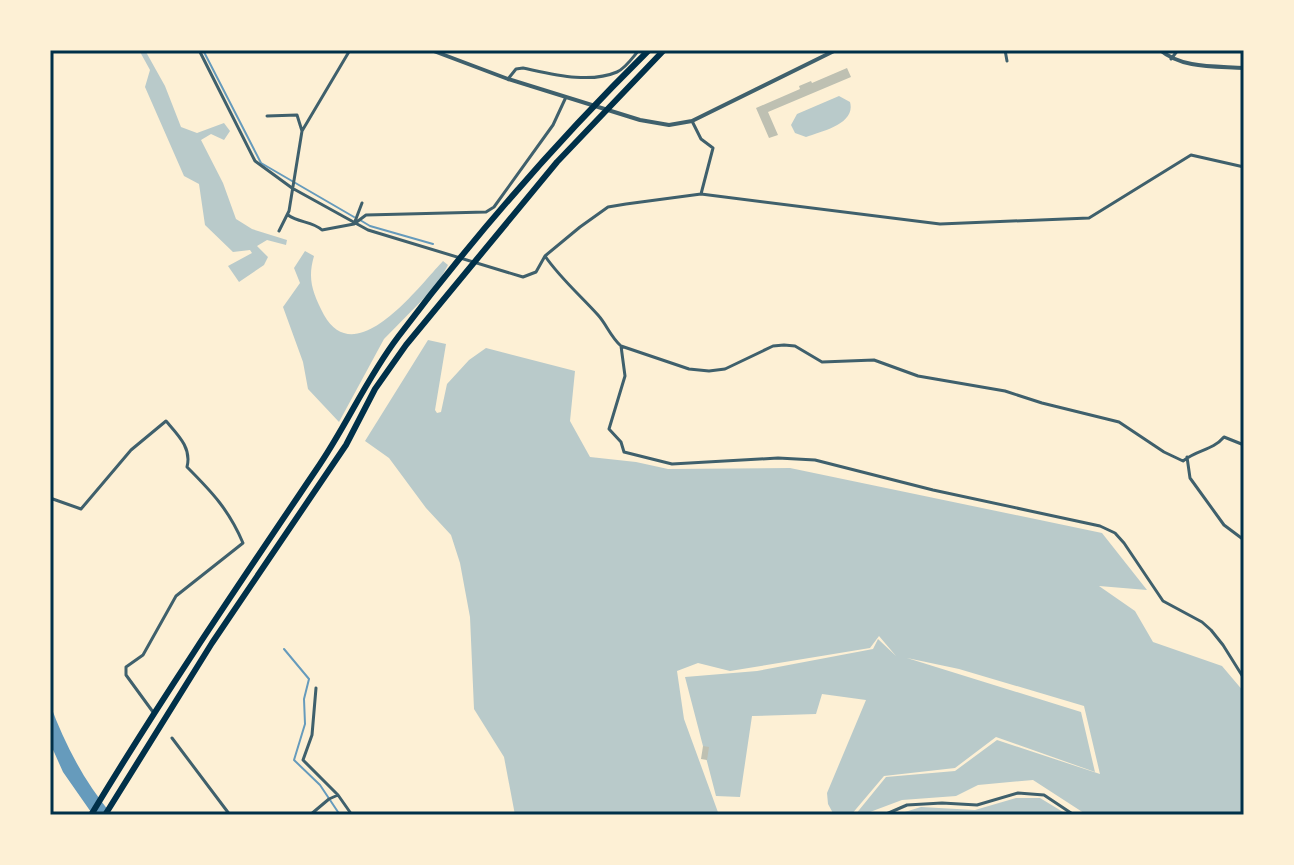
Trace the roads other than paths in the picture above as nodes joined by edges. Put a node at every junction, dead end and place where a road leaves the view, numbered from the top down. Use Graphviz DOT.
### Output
graph roads {
  1 [pos="199,50"];
  2 [pos="350,50"];
  3 [pos="431,50"];
  4 [pos="639,50"];
  5 [pos="649,50"];
  6 [pos="664,50"];
  7 [pos="836,50"];
  8 [pos="1005,50"];
  9 [pos="1160,50"];
  10 [pos="1178,50"];
  11 [pos="1171,59"];
  12 [pos="1007,61"];
  13 [pos="1244,68"];
  14 [pos="508,79"];
  15 [pos="566,97"];
  16 [pos="267,116"];
  17 [pos="692,121"];
  18 [pos="302,131"];
  19 [pos="1244,167"];
  20 [pos="292,188"];
  21 [pos="701,194"];
  22 [pos="362,203"];
  23 [pos="288,215"];
  24 [pos="354,224"];
  25 [pos="279,231"];
  26 [pos="545,256"];
  27 [pos="621,346"];
  28 [pos="1244,445"];
  29 [pos="1187,457"];
  30 [pos="50,498"];
  31 [pos="1244,540"];
  32 [pos="1243,677"];
  33 [pos="316,688"];
  34 [pos="155,716"];
  35 [pos="172,738"];
  36 [pos="338,795"];
  37 [pos="91,815"];
  38 [pos="105,815"];
  39 [pos="230,815"];
  40 [pos="310,815"];
  41 [pos="352,815"];
  42 [pos="884,815"];
  43 [pos="1074,815"];
  1 -- 20 [label="street"];
  2 -- 18 [label="street"];
  3 -- 14 [label="street"];
  4 -- 14 [label="street"];
  5 -- 37 [label="highway"];
  6 -- 38 [label="highway"];
  7 -- 17 [label="street"];
  8 -- 12 [label="street"];
  9 -- 11 [label="street"];
  10 -- 11 [label="street"];
  11 -- 13 [label="street"];
  14 -- 15 [label="street"];
  15 -- 17 [label="street"];
  15 -- 24 [label="street"];
  16 -- 18 [label="street"];
  17 -- 21 [label="street"];
  18 -- 20 [label="street"];
  19 -- 21 [label="street"];
  20 -- 23 [label="street"];
  20 -- 24 [label="street"];
  21 -- 26 [label="street"];
  22 -- 24 [label="street"];
  23 -- 24 [label="street"];
  23 -- 25 [label="street"];
  24 -- 26 [label="street"];
  26 -- 27 [label="street"];
  27 -- 29 [label="street"];
  27 -- 32 [label="street"];
  28 -- 29 [label="street"];
  29 -- 31 [label="street"];
  30 -- 34 [label="street"];
  33 -- 36 [label="street"];
  35 -- 39 [label="street"];
  36 -- 40 [label="street"];
  36 -- 41 [label="street"];
  42 -- 43 [label="street"];
}
